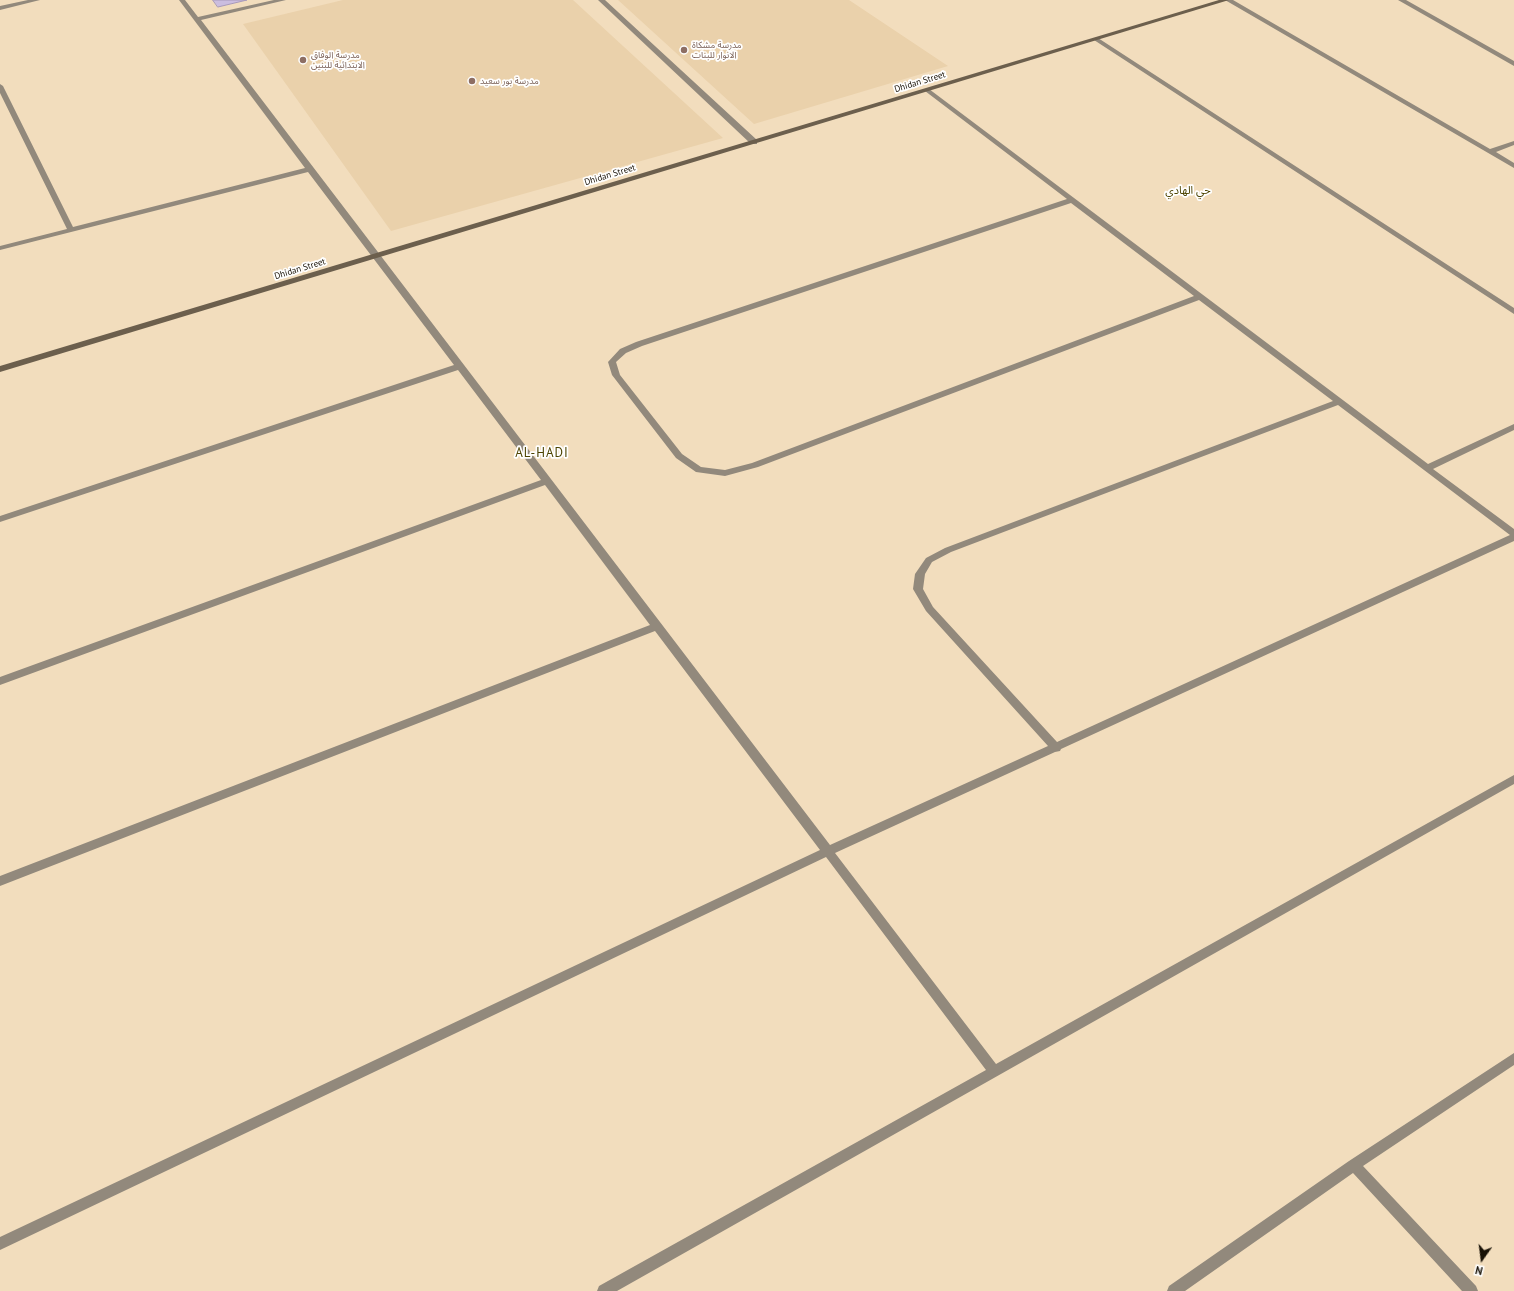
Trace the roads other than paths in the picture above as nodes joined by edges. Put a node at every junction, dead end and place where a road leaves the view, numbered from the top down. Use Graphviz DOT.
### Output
graph roads {
  1 [pos="37,0"];
  2 [pos="182,0"];
  3 [pos="283,0"];
  4 [pos="601,0"];
  5 [pos="1227,0"];
  6 [pos="1401,0"];
  7 [pos="0,8"];
  8 [pos="197,19"];
  9 [pos="1096,39"];
  10 [pos="1514,64"];
  11 [pos="0,86"];
  12 [pos="927,90"];
  13 [pos="754,142"];
  14 [pos="1514,143"];
  15 [pos="1490,152"];
  16 [pos="1514,166"];
  17 [pos="310,169"];
  18 [pos="1072,200"];
  19 [pos="71,230"];
  20 [pos="0,248"];
  21 [pos="376,256"];
  22 [pos="1199,297"];
  23 [pos="1514,312"];
  24 [pos="460,366"];
  25 [pos="0,369"];
  26 [pos="1339,402"];
  27 [pos="1514,427"];
  28 [pos="1427,468"];
  29 [pos="547,481"];
  30 [pos="0,519"];
  31 [pos="1514,535"];
  32 [pos="657,626"];
  33 [pos="0,681"];
  34 [pos="1056,748"];
  35 [pos="1514,780"];
  36 [pos="828,851"];
  37 [pos="0,881"];
  38 [pos="1514,1058"];
  39 [pos="994,1072"];
  40 [pos="1354,1165"];
  41 [pos="0,1244"];
  42 [pos="604,1291"];
  43 [pos="1174,1291"];
  44 [pos="1471,1291"];
  1 -- 7 [label="street"];
  2 -- 8 [label="street"];
  3 -- 8 [label="street"];
  4 -- 13 [label="street"];
  5 -- 9 [label="street, Dhidan Street"];
  5 -- 15 [label="street"];
  6 -- 10 [label="street"];
  8 -- 17 [label="street"];
  9 -- 12 [label="street, Dhidan Street"];
  9 -- 23 [label="street"];
  11 -- 19 [label="street"];
  12 -- 13 [label="street, Dhidan Street"];
  12 -- 18 [label="street"];
  13 -- 21 [label="street, Dhidan Street"];
  14 -- 15 [label="street"];
  15 -- 16 [label="street"];
  17 -- 19 [label="street"];
  17 -- 21 [label="street"];
  18 -- 22 [label="street"];
  18 -- 22 [label="street"];
  19 -- 20 [label="street"];
  21 -- 24 [label="street"];
  21 -- 25 [label="street, Dhidan Street"];
  22 -- 26 [label="street"];
  24 -- 29 [label="street"];
  24 -- 30 [label="street"];
  26 -- 28 [label="street"];
  26 -- 34 [label="street"];
  27 -- 28 [label="street"];
  28 -- 31 [label="street"];
  29 -- 32 [label="street"];
  29 -- 33 [label="street"];
  31 -- 34 [label="street"];
  32 -- 36 [label="street"];
  32 -- 37 [label="street"];
  34 -- 36 [label="street"];
  35 -- 39 [label="street"];
  36 -- 39 [label="street"];
  36 -- 41 [label="street"];
  38 -- 40 [label="street"];
  39 -- 42 [label="street"];
  40 -- 43 [label="street"];
  40 -- 44 [label="street"];
}
